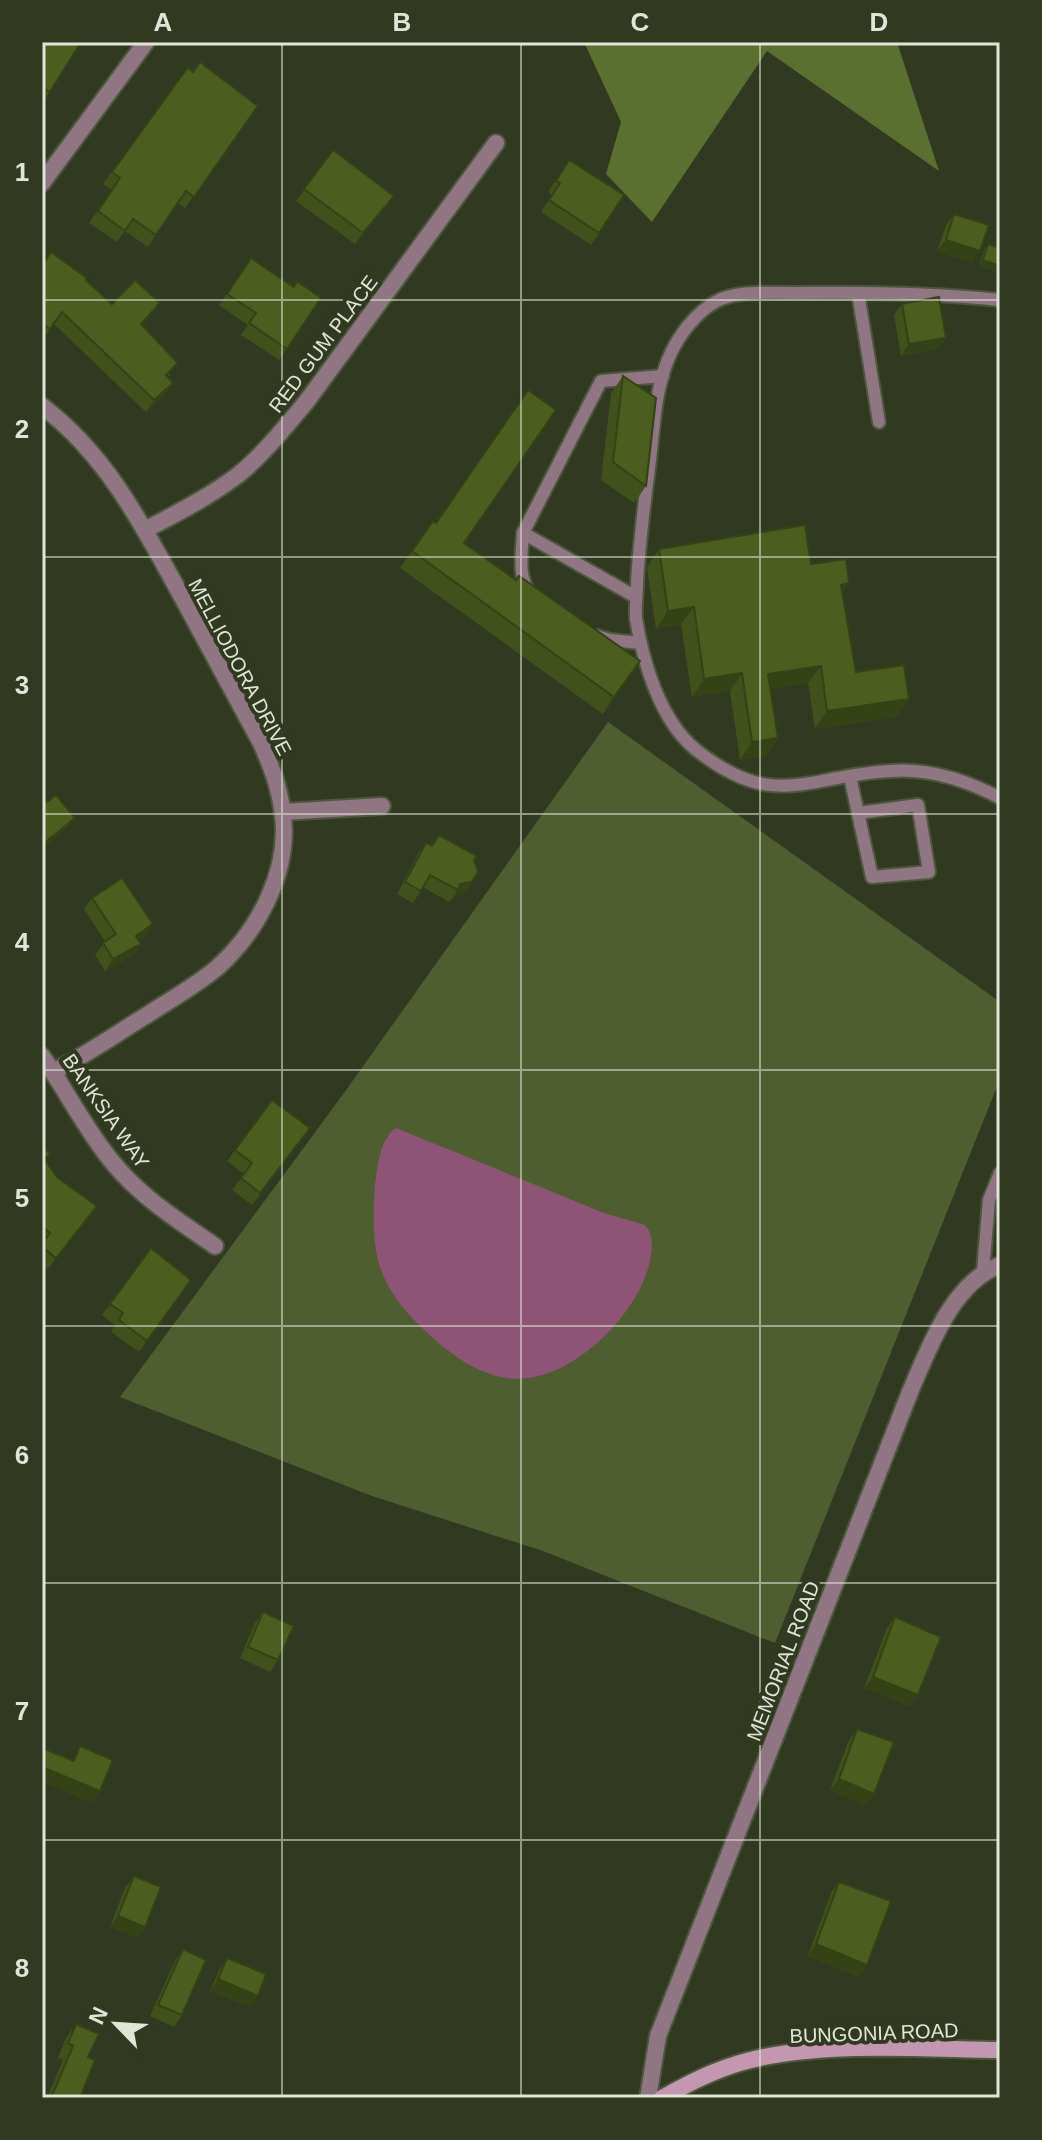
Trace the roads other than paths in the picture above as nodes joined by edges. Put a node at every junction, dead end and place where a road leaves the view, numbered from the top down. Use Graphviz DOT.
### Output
graph roads {
  1 [pos="146,42"];
  2 [pos="496,143"];
  3 [pos="42,183"];
  4 [pos="858,293"];
  5 [pos="1000,300"];
  6 [pos="663,376"];
  7 [pos="42,406"];
  8 [pos="879,422"];
  9 [pos="145,530"];
  10 [pos="523,533"];
  11 [pos="636,597"];
  12 [pos="539,599"];
  13 [pos="585,631"];
  14 [pos="641,643"];
  15 [pos="850,777"];
  16 [pos="1000,798"];
  17 [pos="382,806"];
  18 [pos="283,812"];
  19 [pos="858,813"];
  20 [pos="42,1056"];
  21 [pos="53,1072"];
  22 [pos="1000,1173"];
  23 [pos="215,1246"];
  24 [pos="1000,1265"];
  25 [pos="983,1271"];
  26 [pos="1000,2050"];
  27 [pos="648,2098"];
  28 [pos="662,2098"];
  1 -- 3 [label="street"];
  2 -- 9 [label="street, RED GUM PLACE"];
  4 -- 5 [label="lane"];
  4 -- 6 [label="lane"];
  4 -- 8 [label="lane"];
  6 -- 10 [label="lane"];
  6 -- 11 [label="lane"];
  7 -- 9 [label="street, MELLIODORA DRIVE"];
  9 -- 18 [label="street, MELLIODORA DRIVE"];
  10 -- 11 [label="lane"];
  10 -- 12 [label="lane"];
  11 -- 14 [label="lane"];
  13 -- 14 [label="lane"];
  14 -- 15 [label="lane"];
  15 -- 16 [label="lane"];
  15 -- 19 [label="lane"];
  17 -- 18 [label="street"];
  18 -- 21 [label="street, MELLIODORA DRIVE"];
  19 -- 19 [label="lane"];
  20 -- 21 [label="street, BANKSIA WAY"];
  21 -- 23 [label="street, BANKSIA WAY"];
  22 -- 25 [label="lane"];
  24 -- 25 [label="street"];
  25 -- 27 [label="street, MEMORIAL ROAD"];
  26 -- 28 [label="street, BUNGONIA ROAD"];
}
